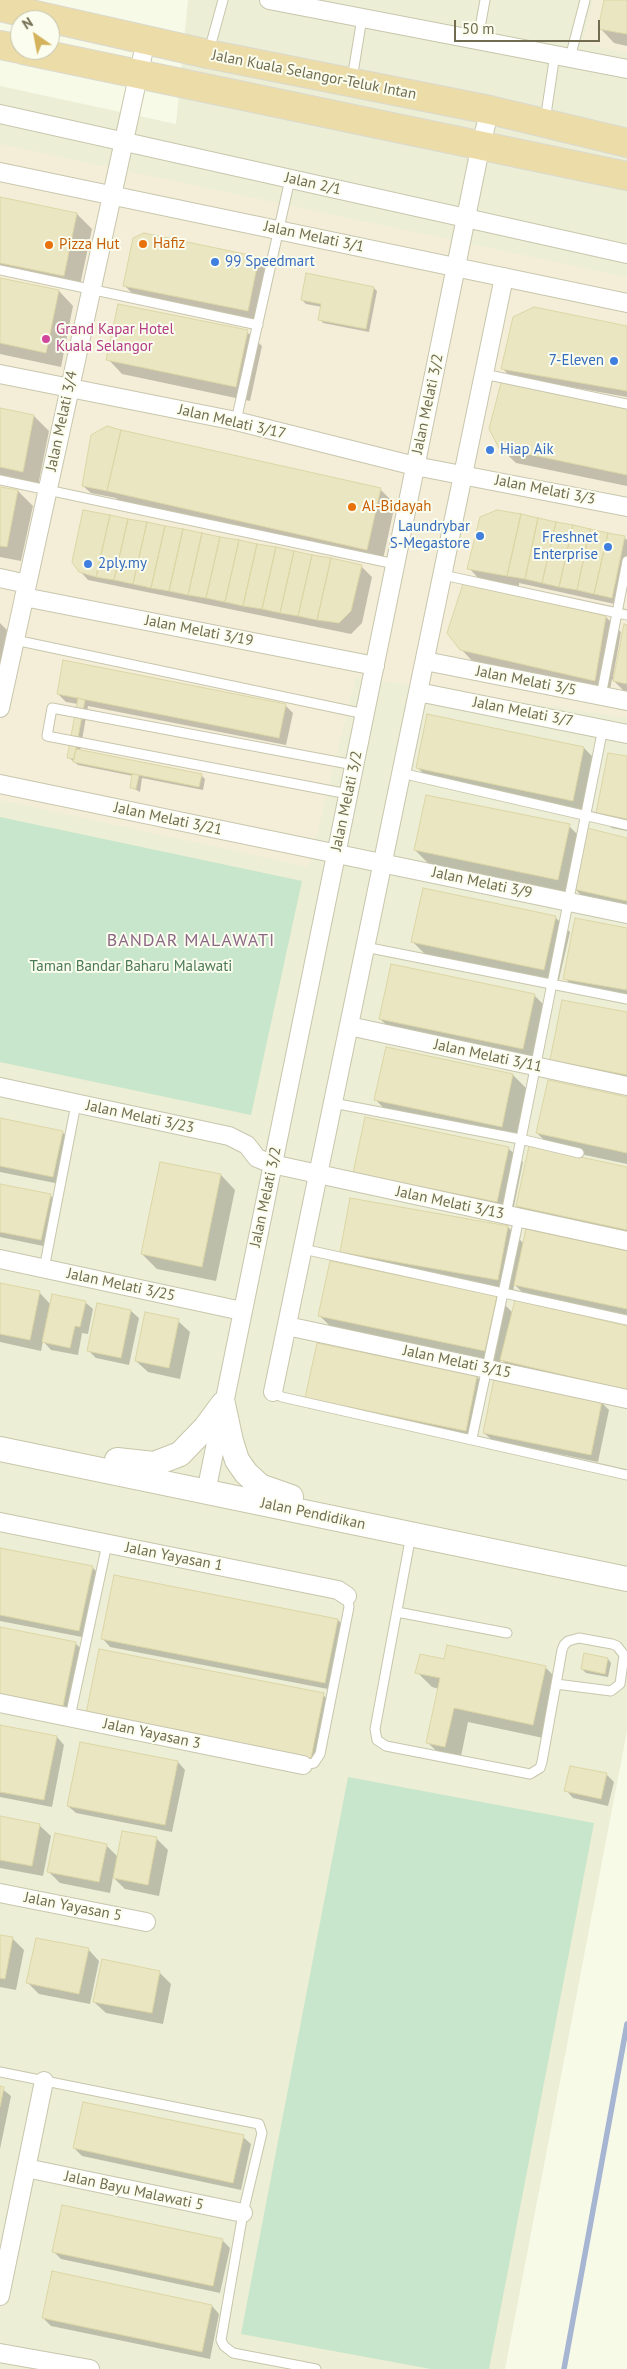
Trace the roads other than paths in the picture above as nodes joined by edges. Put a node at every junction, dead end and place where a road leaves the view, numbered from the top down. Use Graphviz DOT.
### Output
graph roads {
  1 [pos="223,0"];
  2 [pos="269,0"];
  3 [pos="485,0"];
  4 [pos="585,0"];
  5 [pos="296,2"];
  6 [pos="0,7"];
  7 [pos="362,18"];
  8 [pos="478,39"];
  9 [pos="146,40"];
  10 [pos="208,54"];
  11 [pos="563,56"];
  12 [pos="60,58"];
  13 [pos="627,69"];
  14 [pos="137,75"];
  15 [pos="352,82"];
  16 [pos="490,110"];
  17 [pos="0,114"];
  18 [pos="544,124"];
  19 [pos="123,141"];
  20 [pos="627,143"];
  21 [pos="481,144"];
  22 [pos="0,172"];
  23 [pos="627,176"];
  24 [pos="290,179"];
  25 [pos="111,195"];
  26 [pos="466,218"];
  27 [pos="280,230"];
  28 [pos="627,254"];
  29 [pos="456,267"];
  30 [pos="0,270"];
  31 [pos="504,277"];
  32 [pos="91,289"];
  33 [pos="627,302"];
  34 [pos="258,325"];
  35 [pos="0,374"];
  36 [pos="484,374"];
  37 [pos="69,388"];
  38 [pos="627,404"];
  39 [pos="236,421"];
  40 [pos="415,466"];
  41 [pos="464,474"];
  42 [pos="0,480"];
  43 [pos="47,490"];
  44 [pos="627,507"];
  45 [pos="627,561"];
  46 [pos="395,564"];
  47 [pos="443,575"];
  48 [pos="0,578"];
  49 [pos="25,591"];
  50 [pos="617,612"];
  51 [pos="627,614"];
  52 [pos="15,640"];
  53 [pos="425,661"];
  54 [pos="375,666"];
  55 [pos="2,688"];
  56 [pos="418,692"];
  57 [pos="601,696"];
  58 [pos="627,701"];
  59 [pos="0,708"];
  60 [pos="365,714"];
  61 [pos="603,728"];
  62 [pos="627,734"];
  63 [pos="354,766"];
  64 [pos="401,773"];
  65 [pos="0,784"];
  66 [pos="348,794"];
  67 [pos="586,815"];
  68 [pos="627,825"];
  69 [pos="336,854"];
  70 [pos="383,862"];
  71 [pos="568,901"];
  72 [pos="627,914"];
  73 [pos="366,948"];
  74 [pos="552,984"];
  75 [pos="627,999"];
  76 [pos="349,1026"];
  77 [pos="535,1066"];
  78 [pos="627,1086"];
  79 [pos="0,1087"];
  80 [pos="333,1103"];
  81 [pos="76,1104"];
  82 [pos="520,1139"];
  83 [pos="579,1153"];
  84 [pos="272,1164"];
  85 [pos="318,1175"];
  86 [pos="512,1216"];
  87 [pos="627,1241"];
  88 [pos="303,1249"];
  89 [pos="0,1259"];
  90 [pos="44,1269"];
  91 [pos="503,1292"];
  92 [pos="242,1311"];
  93 [pos="627,1320"];
  94 [pos="287,1326"];
  95 [pos="487,1368"];
  96 [pos="273,1392"];
  97 [pos="627,1399"];
  98 [pos="223,1404"];
  99 [pos="472,1438"];
  100 [pos="0,1449"];
  101 [pos="40,1457"];
  102 [pos="627,1475"];
  103 [pos="206,1492"];
  104 [pos="0,1522"];
  105 [pos="353,1522"];
  106 [pos="411,1534"];
  107 [pos="107,1544"];
  108 [pos="627,1579"];
  109 [pos="347,1596"];
  110 [pos="397,1612"];
  111 [pos="507,1633"];
  112 [pos="556,1684"];
  113 [pos="0,1703"];
  114 [pos="70,1717"];
  115 [pos="303,1766"];
  116 [pos="0,1893"];
  117 [pos="146,1922"];
  118 [pos="0,2072"];
  119 [pos="44,2081"];
  120 [pos="26,2168"];
  121 [pos="243,2213"];
  122 [pos="3,2267"];
  123 [pos="0,2296"];
  124 [pos="0,2353"];
  125 [pos="90,2369"];
  126 [pos="316,2369"];
  1 -- 10 [label="lane"];
  2 -- 5 [label="street"];
  3 -- 8 [label="lane"];
  4 -- 11 [label="lane"];
  5 -- 7 [label="street"];
  6 -- 9 [label="highway, Jalan Kuala Selangor-Teluk Intan"];
  7 -- 8 [label="street"];
  7 -- 15 [label="lane"];
  8 -- 11 [label="street"];
  9 -- 10 [label="highway, Jalan Kuala Selangor-Teluk Intan"];
  9 -- 14 [label="street, Jalan Melati 3/4"];
  10 -- 15 [label="highway, Jalan Kuala Selangor-Teluk Intan"];
  11 -- 13 [label="street"];
  11 -- 18 [label="lane"];
  12 -- 14 [label="highway"];
  14 -- 19 [label="street, Jalan Melati 3/4"];
  14 -- 21 [label="highway"];
  15 -- 16 [label="highway, Jalan Kuala Selangor-Teluk Intan"];
  16 -- 18 [label="highway, Jalan Kuala Selangor-Teluk Intan"];
  16 -- 21 [label="street, Jalan Melati 3/2"];
  17 -- 19 [label="street, Jalan 2/1"];
  18 -- 20 [label="highway, Jalan Kuala Selangor-Teluk Intan"];
  19 -- 24 [label="street, Jalan 2/1"];
  19 -- 25 [label="street, Jalan Melati 3/4"];
  21 -- 23 [label="highway"];
  21 -- 26 [label="street, Jalan Melati 3/2"];
  22 -- 25 [label="street, Jalan Melati 3/1"];
  24 -- 26 [label="street, Jalan 2/1"];
  24 -- 27 [label="lane"];
  25 -- 27 [label="street, Jalan Melati 3/1"];
  25 -- 32 [label="street, Jalan Melati 3/4"];
  26 -- 28 [label="street, Jalan 2/1"];
  26 -- 29 [label="street, Jalan Melati 3/2"];
  27 -- 29 [label="street, Jalan Melati 3/1"];
  27 -- 34 [label="lane"];
  29 -- 31 [label="street, Jalan Melati 3/1"];
  29 -- 40 [label="street, Jalan Melati 3/2"];
  30 -- 32 [label="lane"];
  31 -- 33 [label="street, Jalan Melati 3/1"];
  31 -- 36 [label="street"];
  32 -- 34 [label="lane"];
  32 -- 37 [label="street, Jalan Melati 3/4"];
  34 -- 39 [label="lane"];
  35 -- 37 [label="street, Jalan Melati 3/17"];
  36 -- 38 [label="lane"];
  36 -- 41 [label="street"];
  37 -- 39 [label="street, Jalan Melati 3/17"];
  37 -- 43 [label="street, Jalan Melati 3/4"];
  39 -- 40 [label="street, Jalan Melati 3/17"];
  40 -- 41 [label="street, Jalan Melati 3/17"];
  40 -- 46 [label="street, Jalan Melati 3/2"];
  41 -- 44 [label="street, Jalan Melati 3/3"];
  41 -- 47 [label="street"];
  42 -- 43 [label="lane"];
  43 -- 46 [label="lane"];
  43 -- 49 [label="street, Jalan Melati 3/4"];
  45 -- 50 [label="lane"];
  46 -- 54 [label="street, Jalan Melati 3/2"];
  47 -- 50 [label="lane"];
  47 -- 53 [label="street"];
  48 -- 49 [label="street, Jalan Melati 3/19"];
  49 -- 52 [label="street, Jalan Melati 3/4"];
  49 -- 54 [label="street, Jalan Melati 3/19"];
  50 -- 51 [label="lane"];
  50 -- 57 [label="lane"];
  52 -- 55 [label="street, Jalan Melati 3/4"];
  52 -- 60 [label="lane"];
  53 -- 56 [label="street"];
  53 -- 57 [label="street, Jalan Melati 3/5"];
  54 -- 60 [label="street, Jalan Melati 3/2"];
  55 -- 59 [label="street, Jalan Melati 3/4"];
  56 -- 61 [label="street, Jalan Melati 3/7"];
  56 -- 64 [label="street"];
  57 -- 58 [label="street, Jalan Melati 3/5"];
  60 -- 63 [label="street, Jalan Melati 3/2"];
  61 -- 62 [label="street, Jalan Melati 3/7"];
  61 -- 67 [label="lane"];
  63 -- 66 [label="street, Jalan Melati 3/2"];
  63 -- 66 [label="lane"];
  64 -- 67 [label="lane"];
  64 -- 70 [label="street"];
  65 -- 69 [label="street, Jalan Melati 3/21"];
  66 -- 69 [label="street, Jalan Melati 3/2"];
  67 -- 68 [label="lane"];
  67 -- 71 [label="lane"];
  69 -- 70 [label="street, Jalan Melati 3/9"];
  69 -- 84 [label="street, Jalan Melati 3/2"];
  70 -- 71 [label="street, Jalan Melati 3/9"];
  70 -- 73 [label="street"];
  71 -- 72 [label="street, Jalan Melati 3/9"];
  71 -- 74 [label="lane"];
  73 -- 74 [label="lane"];
  73 -- 76 [label="street"];
  74 -- 75 [label="lane"];
  74 -- 77 [label="lane"];
  76 -- 77 [label="street, Jalan Melati 3/11"];
  76 -- 80 [label="street"];
  77 -- 78 [label="street, Jalan Melati 3/11"];
  77 -- 82 [label="lane"];
  79 -- 81 [label="street, Jalan Melati 3/23"];
  80 -- 82 [label="lane"];
  80 -- 85 [label="street"];
  81 -- 84 [label="street, Jalan Melati 3/23"];
  81 -- 90 [label="lane"];
  82 -- 83 [label="lane"];
  82 -- 86 [label="lane"];
  84 -- 85 [label="street, Jalan Melati 3/13"];
  84 -- 92 [label="street, Jalan Melati 3/2"];
  85 -- 86 [label="street, Jalan Melati 3/13"];
  85 -- 88 [label="street"];
  86 -- 87 [label="street, Jalan Melati 3/13"];
  86 -- 91 [label="lane"];
  88 -- 91 [label="lane"];
  88 -- 94 [label="street"];
  89 -- 90 [label="street, Jalan Melati 3/25"];
  90 -- 92 [label="street, Jalan Melati 3/25"];
  91 -- 93 [label="lane"];
  91 -- 95 [label="lane"];
  92 -- 98 [label="street, Jalan Melati 3/2"];
  94 -- 95 [label="street, Jalan Melati 3/15"];
  94 -- 96 [label="street"];
  95 -- 97 [label="street, Jalan Melati 3/15"];
  95 -- 99 [label="lane"];
  96 -- 99 [label="lane"];
  98 -- 101 [label="street"];
  98 -- 103 [label="street, Jalan Melati 3/2"];
  98 -- 105 [label="street"];
  99 -- 102 [label="lane"];
  100 -- 101 [label="street, Jalan Pendidikan"];
  101 -- 103 [label="street, Jalan Pendidikan"];
  103 -- 105 [label="street, Jalan Pendidikan"];
  104 -- 107 [label="street, Jalan Yayasan 1"];
  105 -- 106 [label="street, Jalan Pendidikan"];
  106 -- 108 [label="street, Jalan Pendidikan"];
  106 -- 110 [label="lane"];
  107 -- 109 [label="street, Jalan Yayasan 1"];
  107 -- 114 [label="lane"];
  109 -- 115 [label="lane"];
  110 -- 111 [label="lane"];
  110 -- 112 [label="lane"];
  112 -- 112 [label="lane"];
  113 -- 114 [label="street, Jalan Yayasan 3"];
  114 -- 115 [label="street, Jalan Yayasan 3"];
  116 -- 117 [label="street, Jalan Yayasan 5"];
  118 -- 119 [label="lane"];
  119 -- 120 [label="street"];
  119 -- 121 [label="lane"];
  120 -- 121 [label="street, Jalan Bayu Malawati 5"];
  120 -- 122 [label="street"];
  121 -- 126 [label="lane"];
  122 -- 123 [label="street"];
  124 -- 125 [label="street"];
}
